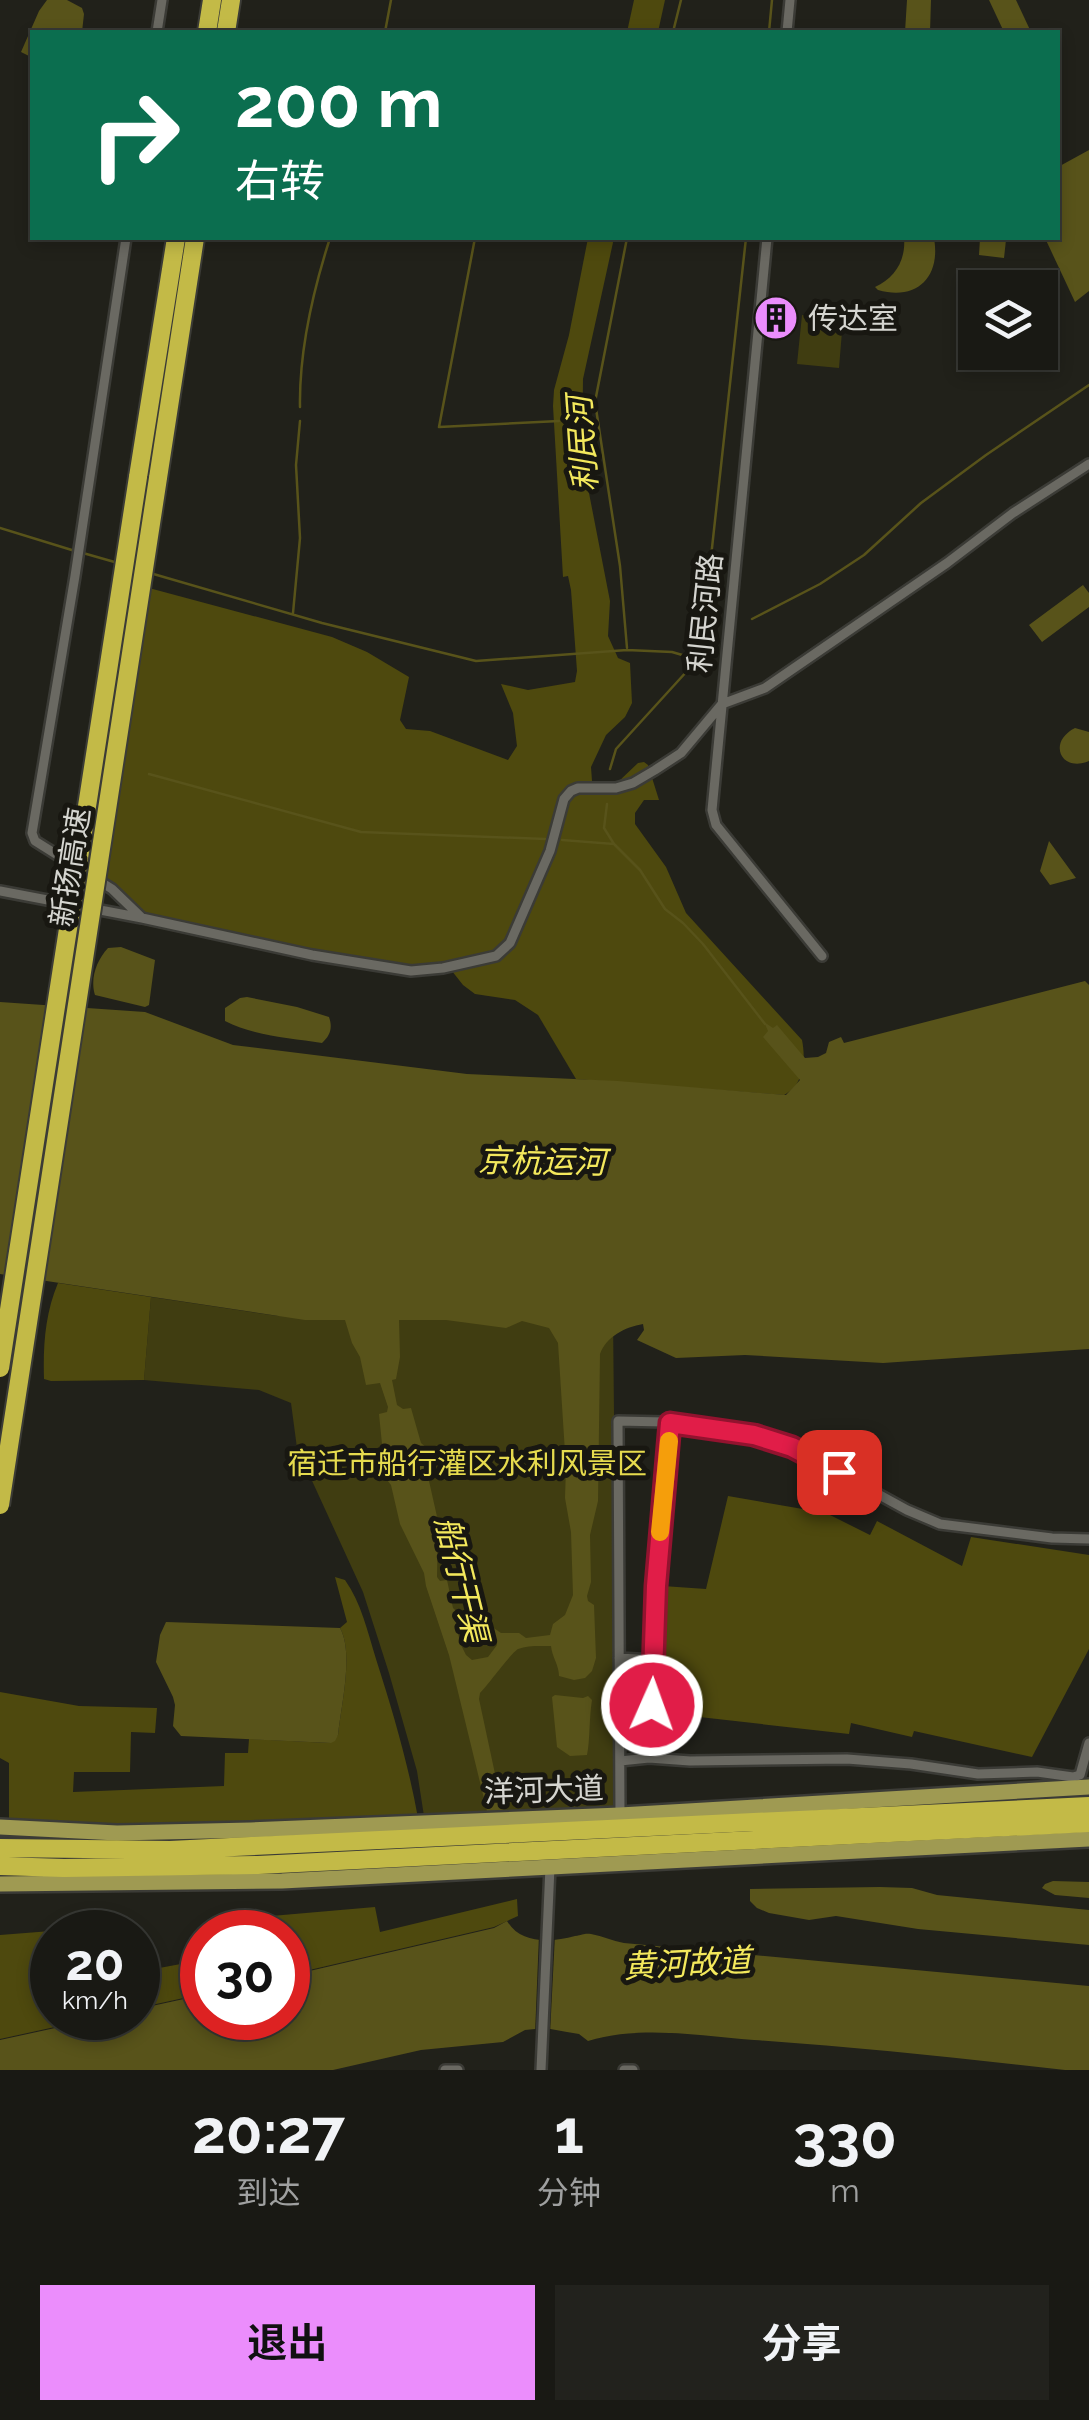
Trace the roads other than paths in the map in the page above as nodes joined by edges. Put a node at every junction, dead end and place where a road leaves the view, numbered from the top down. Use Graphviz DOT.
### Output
graph roads {
  1 [pos="162,0"];
  2 [pos="212,0"];
  3 [pos="231,0"];
  4 [pos="790,0"];
  5 [pos="157,30"];
  6 [pos="207,30"];
  7 [pos="226,30"];
  8 [pos="787,30"];
  9 [pos="126,240"];
  10 [pos="176,240"];
  11 [pos="195,240"];
  12 [pos="767,240"];
  13 [pos="1089,464"];
  14 [pos="722,704"];
  15 [pos="0,892"];
  16 [pos="142,918"];
  17 [pos="822,956"];
  18 [pos="0,1368"];
  19 [pos="670,1423"];
  20 [pos="0,1505"];
  21 [pos="1089,1539"];
  22 [pos="619,1658"];
  23 [pos="654,1660"];
  24 [pos="652,1705"];
  25 [pos="1089,1743"];
  26 [pos="620,1761"];
  27 [pos="1089,1787"];
  28 [pos="1089,1806"];
  29 [pos="620,1814"];
  30 [pos="1062,1816"];
  31 [pos="1089,1822"];
  32 [pos="0,1827"];
  33 [pos="1089,1840"];
  34 [pos="0,1848"];
  35 [pos="0,1866"];
  36 [pos="550,1867"];
  37 [pos="0,1884"];
  38 [pos="541,2066"];
  39 [pos="444,2070"];
  40 [pos="458,2070"];
  41 [pos="624,2070"];
  42 [pos="634,2070"];
  1 -- 5 [label="street"];
  2 -- 6 [label="highway"];
  3 -- 7 [label="highway"];
  4 -- 8 [label="street"];
  9 -- 16 [label="street"];
  10 -- 18 [label="highway, 新扬高速, bridge"];
  11 -- 20 [label="highway, 新扬高速, bridge"];
  12 -- 14 [label="street, 利民河路"];
  13 -- 14 [label="street"];
  14 -- 16 [label="street"];
  14 -- 17 [label="street, 利民河路"];
  15 -- 16 [label="street"];
  19 -- 21 [label="street"];
  19 -- 22 [label="street"];
  19 -- 23 [label="street"];
  22 -- 23 [label="street"];
  22 -- 26 [label="street"];
  23 -- 24 [label="street"];
  25 -- 26 [label="street"];
  26 -- 29 [label="street"];
  27 -- 29 [label="main road, 洋河大道"];
  28 -- 30 [label="highway, 洋河大道"];
  29 -- 32 [label="main road, 洋河大道"];
  30 -- 31 [label="highway, 洋河大道"];
  30 -- 34 [label="highway, 洋河大道"];
  30 -- 35 [label="highway, 洋河大道"];
  33 -- 36 [label="main road"];
  36 -- 37 [label="main road"];
  36 -- 38 [label="street"];
  39 -- 40 [label="street"];
  41 -- 42 [label="street"];
}
